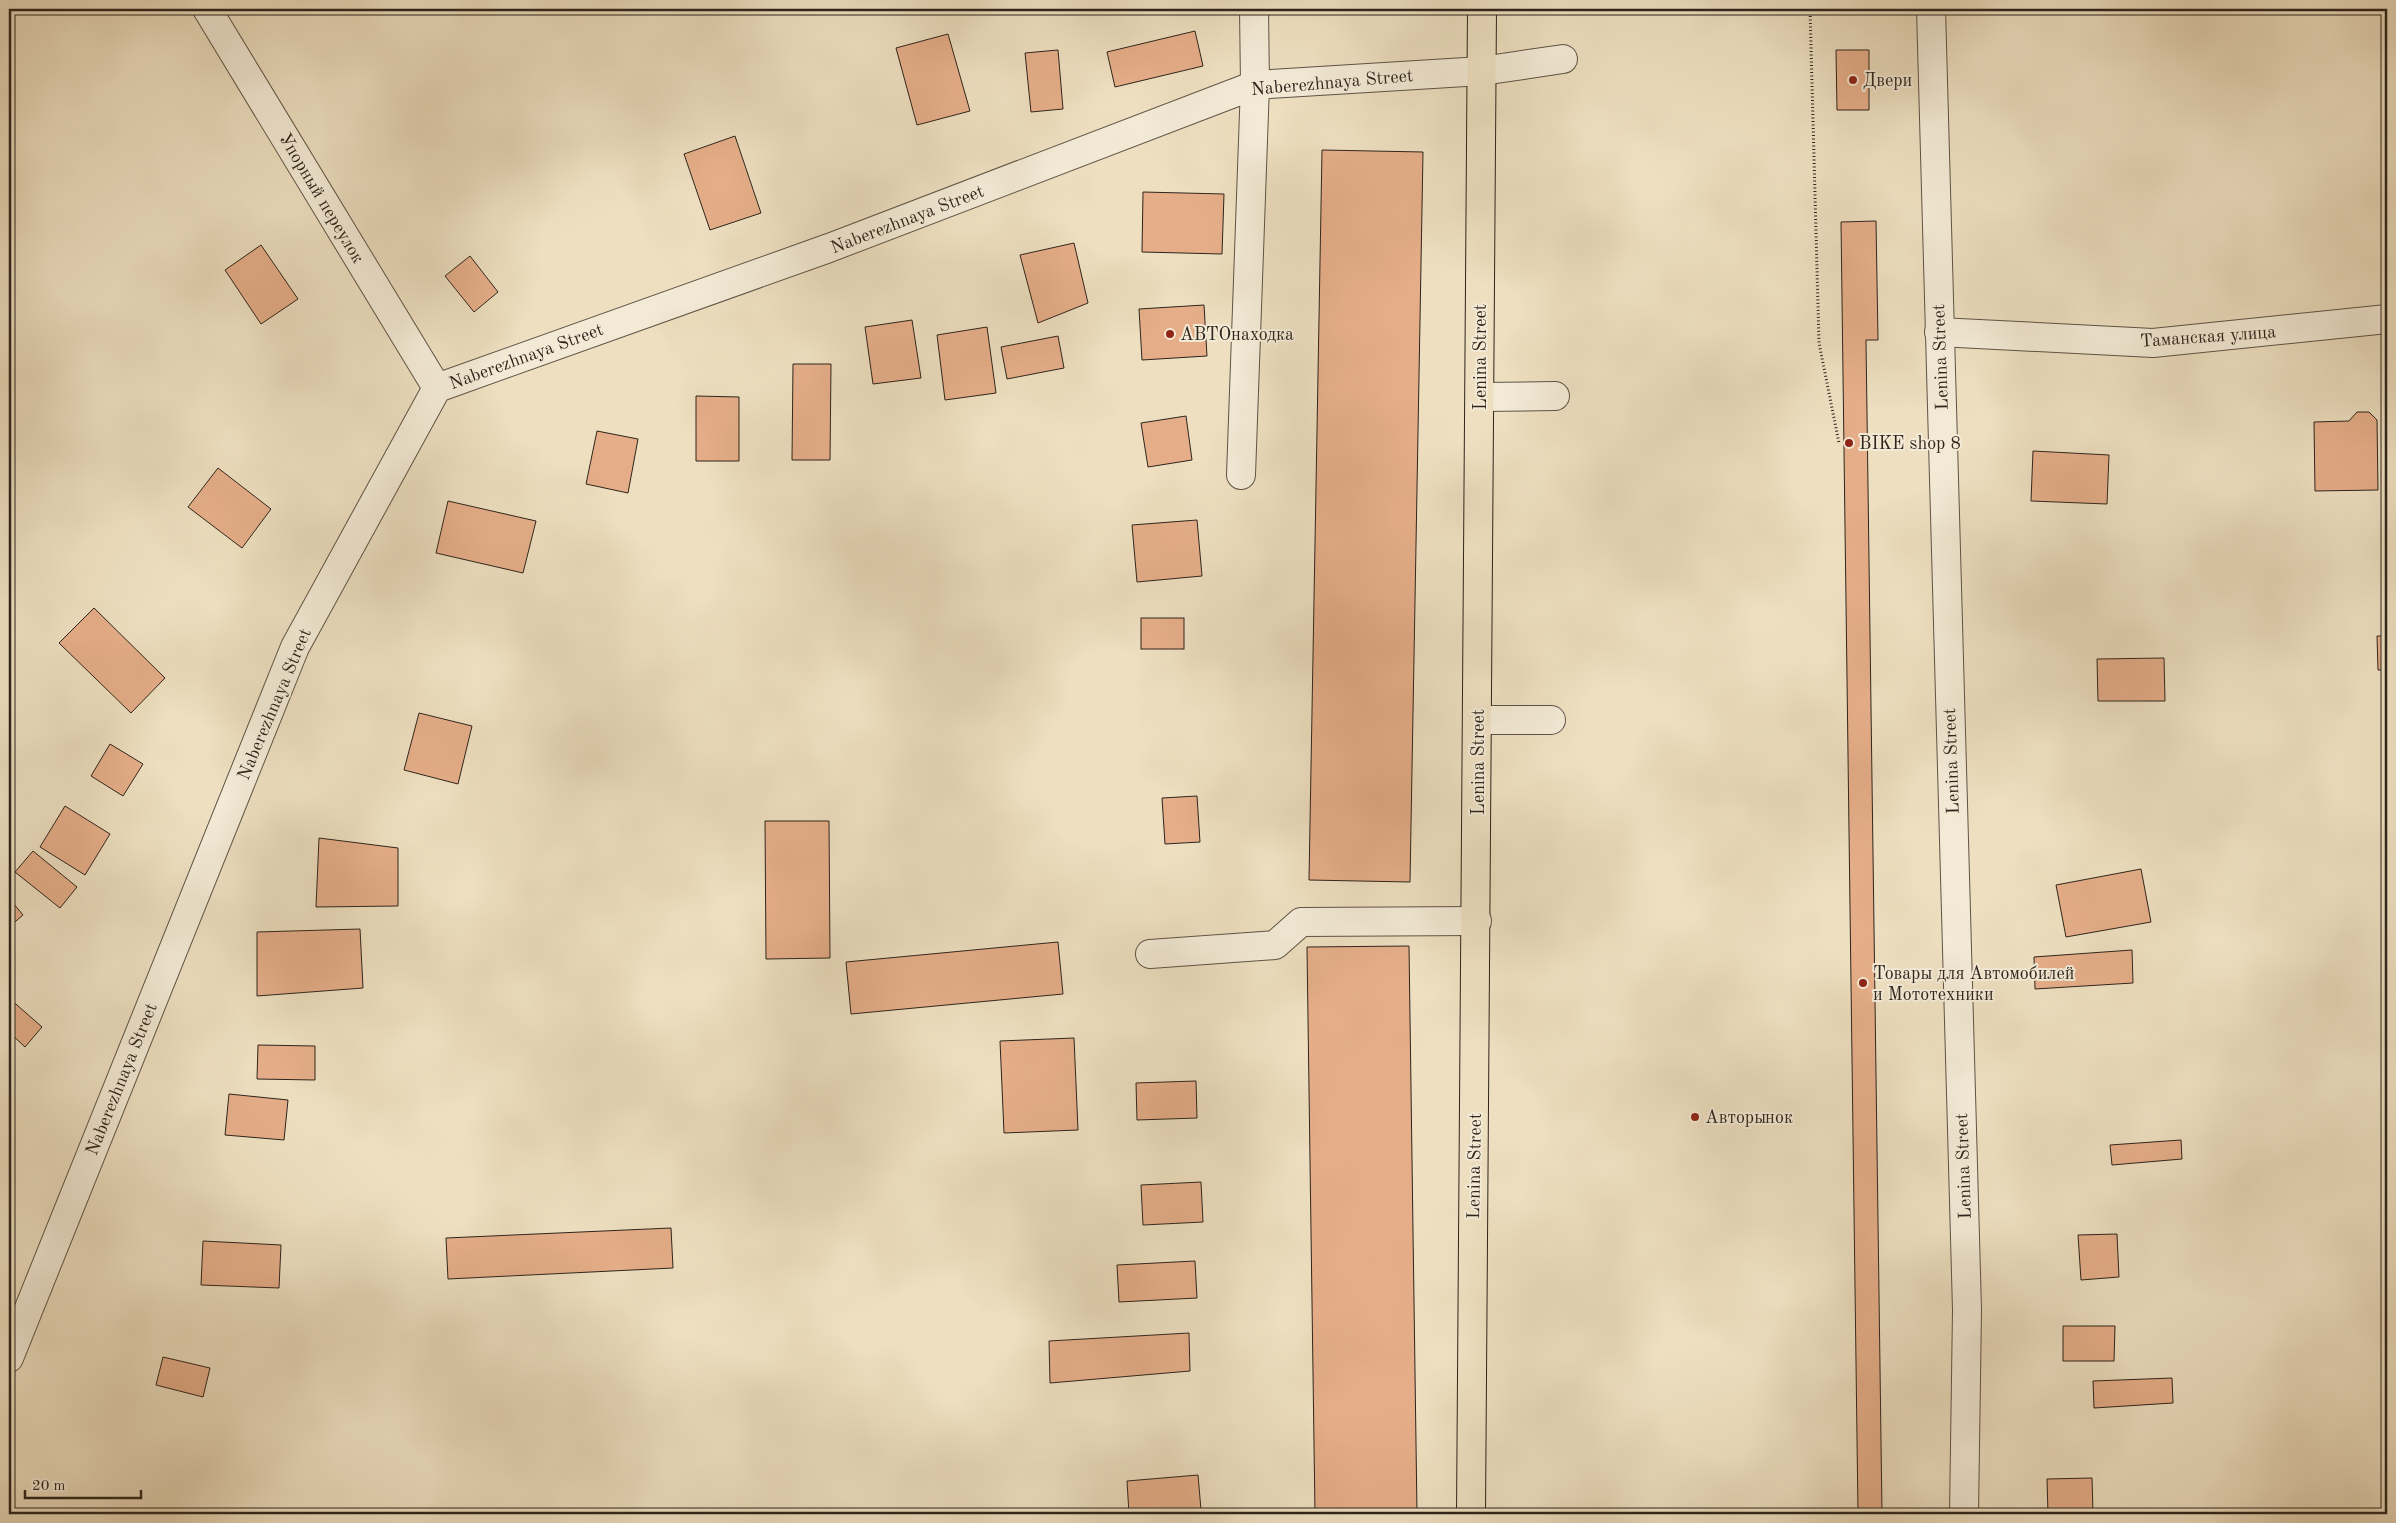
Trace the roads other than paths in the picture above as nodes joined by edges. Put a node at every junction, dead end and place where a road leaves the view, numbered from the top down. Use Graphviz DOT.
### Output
graph roads {
  1 [pos="207,9"];
  2 [pos="1254,9"];
  3 [pos="1482,9"];
  4 [pos="1931,9"];
  5 [pos="1563,59"];
  6 [pos="1482,71"];
  7 [pos="1255,85"];
  8 [pos="2387,319"];
  9 [pos="1939,332"];
  10 [pos="437,388"];
  11 [pos="1480,396"];
  12 [pos="1555,396"];
  13 [pos="1241,475"];
  14 [pos="1478,720"];
  15 [pos="1551,720"];
  16 [pos="1476,921"];
  17 [pos="1150,954"];
  18 [pos="9,1358"];
  19 [pos="1471,1514"];
  20 [pos="1964,1514"];
  1 -- 10 [label="street, Упорный переулок"];
  2 -- 7 [label="street"];
  3 -- 6 [label="main road, Lenina Street"];
  4 -- 9 [label="street, Lenina Street"];
  5 -- 6 [label="street, Naberezhnaya Street"];
  6 -- 7 [label="street, Naberezhnaya Street"];
  6 -- 11 [label="main road, Lenina Street"];
  7 -- 10 [label="street, Naberezhnaya Street"];
  7 -- 13 [label="street"];
  8 -- 9 [label="street, Таманская улица"];
  9 -- 20 [label="street, Lenina Street"];
  10 -- 18 [label="street, Naberezhnaya Street"];
  11 -- 12 [label="street"];
  11 -- 14 [label="main road, Lenina Street"];
  14 -- 15 [label="street"];
  14 -- 16 [label="main road, Lenina Street"];
  16 -- 17 [label="street"];
  16 -- 19 [label="main road, Lenina Street"];
}
